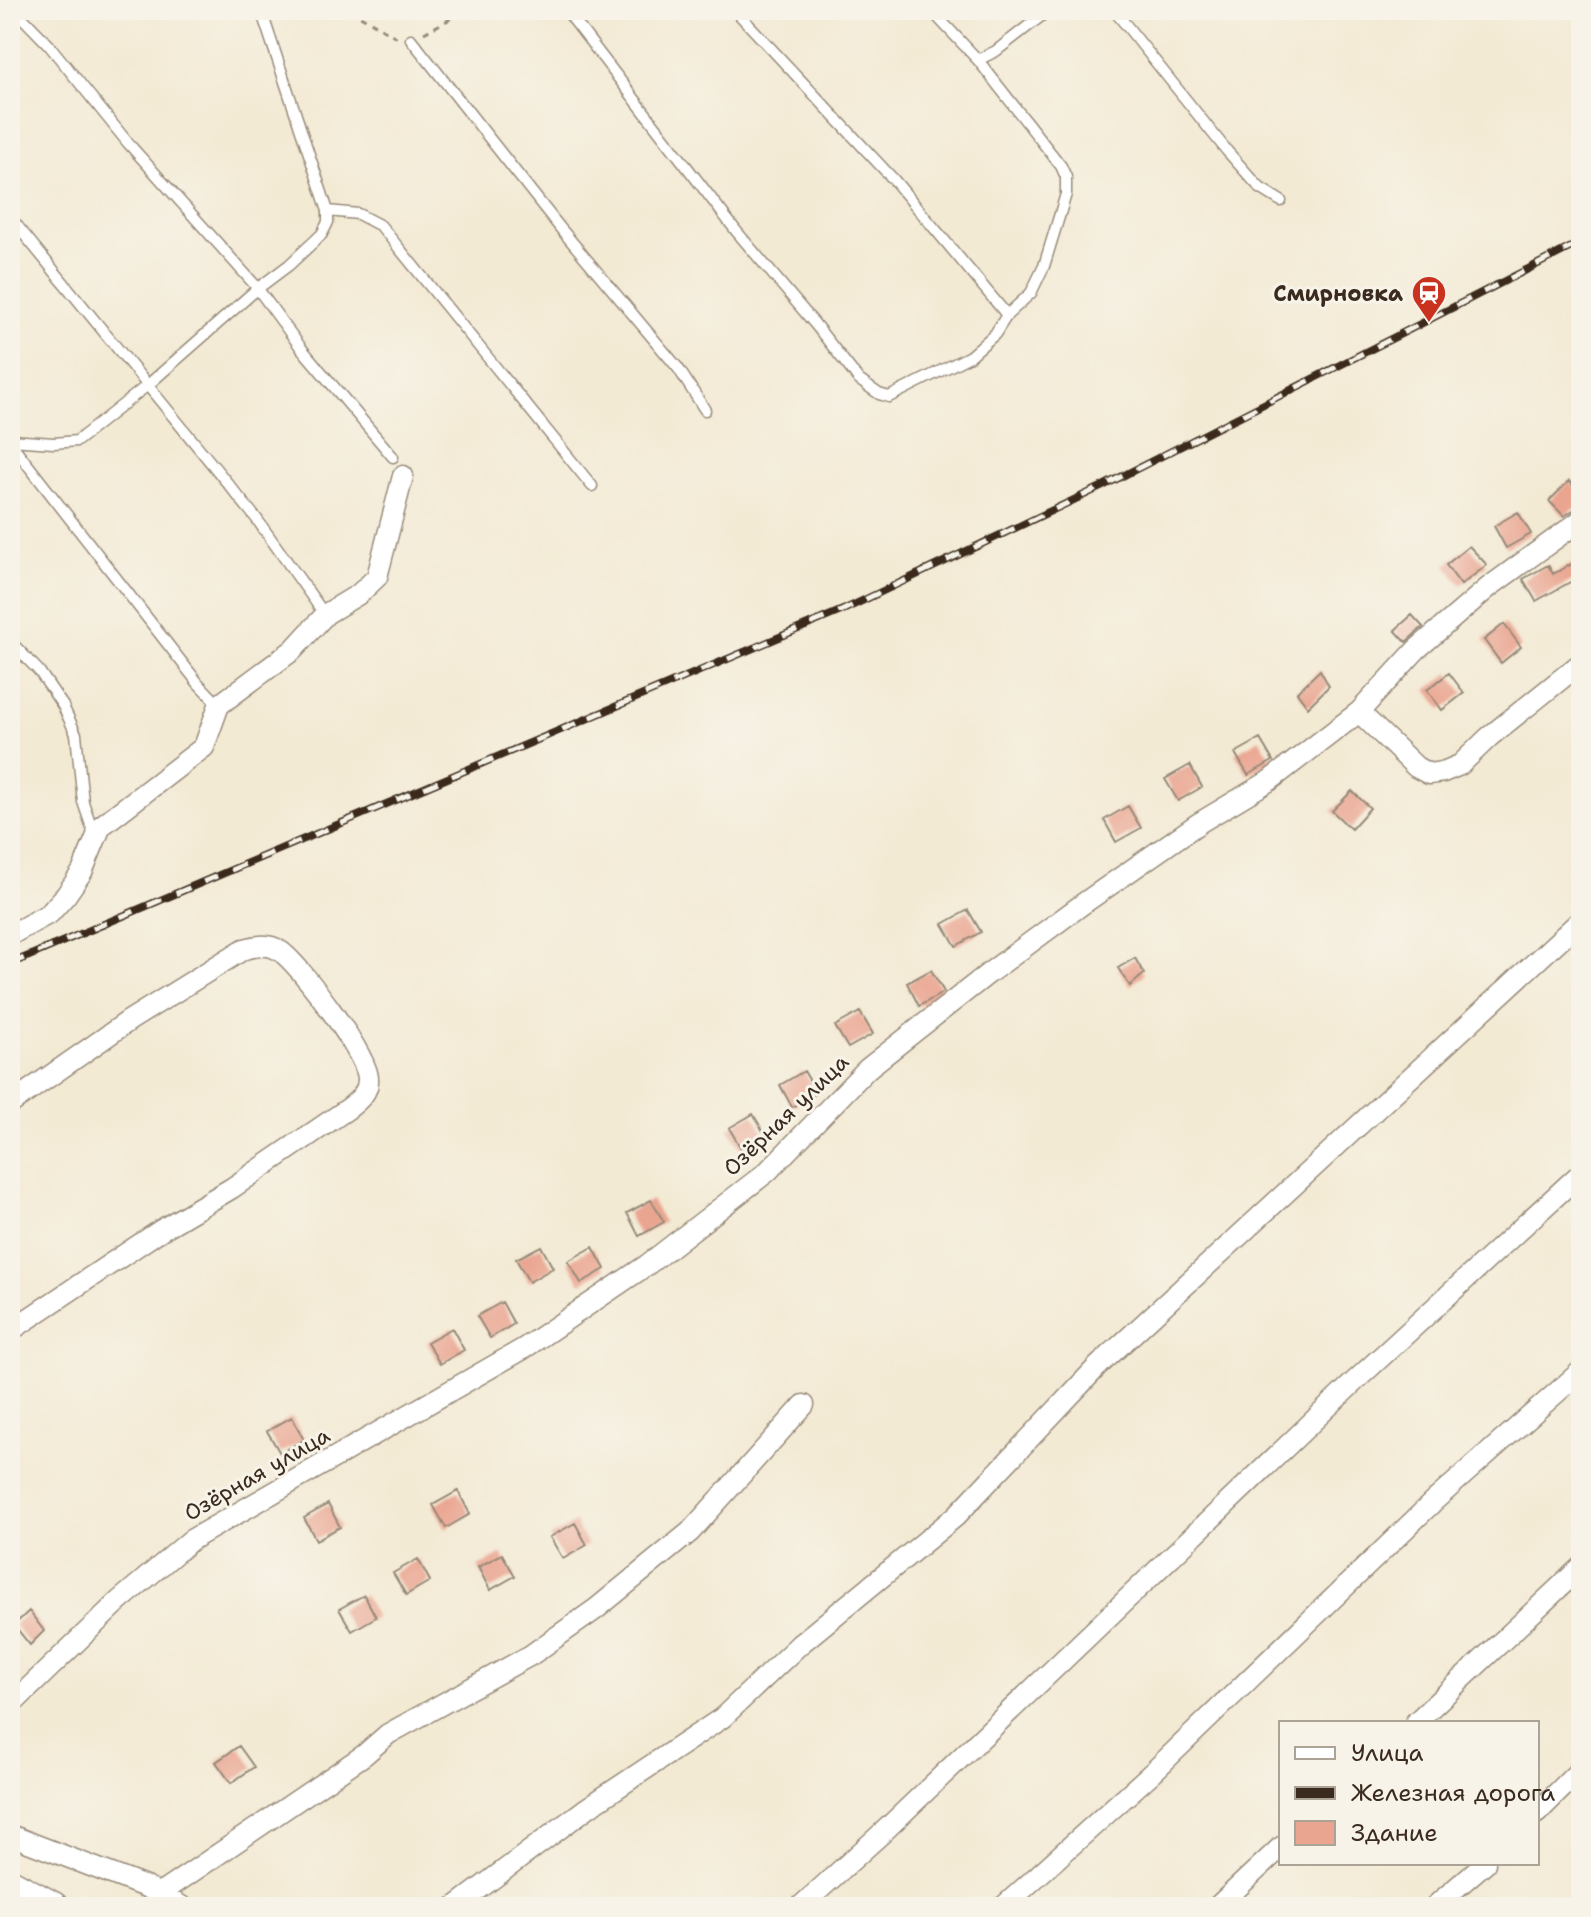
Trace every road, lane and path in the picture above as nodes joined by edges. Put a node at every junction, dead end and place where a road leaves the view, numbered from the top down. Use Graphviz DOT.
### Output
graph roads {
  1 [pos="15,10"];
  2 [pos="261,10"];
  3 [pos="566,10"];
  4 [pos="735,10"];
  5 [pos="931,10"];
  6 [pos="1049,10"];
  7 [pos="1114,10"];
  8 [pos="411,39"];
  9 [pos="978,60"];
  10 [pos="1281,201"];
  11 [pos="328,211"];
  12 [pos="10,217"];
  13 [pos="257,289"];
  14 [pos="1007,315"];
  15 [pos="149,384"];
  16 [pos="705,410"];
  17 [pos="10,441"];
  18 [pos="393,457"];
  19 [pos="403,476"];
  20 [pos="592,486"];
  21 [pos="1581,520"];
  22 [pos="320,608"];
  23 [pos="10,641"];
  24 [pos="1581,663"];
  25 [pos="219,705"];
  26 [pos="1359,712"];
  27 [pos="96,839"];
  28 [pos="1581,920"];
  29 [pos="10,935"];
  30 [pos="10,1104"];
  31 [pos="1581,1173"];
  32 [pos="10,1331"];
  33 [pos="1581,1371"];
  34 [pos="804,1405"];
  35 [pos="1581,1567"];
  36 [pos="10,1706"];
  37 [pos="1417,1721"];
  38 [pos="1581,1769"];
  39 [pos="1539,1811"];
  40 [pos="10,1835"];
  41 [pos="1279,1849"];
  42 [pos="1483,1865"];
  43 [pos="10,1884"];
  44 [pos="161,1893"];
  45 [pos="53,1907"];
  46 [pos="183,1907"];
  47 [pos="455,1907"];
  48 [pos="800,1907"];
  49 [pos="1003,1907"];
  50 [pos="1217,1907"];
  51 [pos="1434,1907"];
  1 -- 13 [label="lane"];
  2 -- 11 [label="lane"];
  3 -- 14 [label="lane"];
  4 -- 14 [label="lane"];
  5 -- 9 [label="lane"];
  6 -- 9 [label="lane"];
  7 -- 10 [label="lane"];
  8 -- 16 [label="lane"];
  9 -- 14 [label="lane"];
  11 -- 13 [label="lane"];
  11 -- 20 [label="lane"];
  12 -- 15 [label="lane"];
  13 -- 15 [label="lane"];
  13 -- 18 [label="lane"];
  15 -- 17 [label="lane"];
  15 -- 22 [label="lane"];
  17 -- 25 [label="lane"];
  19 -- 25 [label="street"];
  21 -- 26 [label="street, Озёрная улица"];
  23 -- 27 [label="lane"];
  24 -- 26 [label="street"];
  25 -- 27 [label="street"];
  26 -- 36 [label="street, Озёрная улица"];
  27 -- 29 [label="street"];
  28 -- 47 [label="street"];
  30 -- 32 [label="street"];
  31 -- 48 [label="street"];
  33 -- 49 [label="street"];
  34 -- 44 [label="street"];
  35 -- 37 [label="street"];
  38 -- 39 [label="street"];
  40 -- 44 [label="street"];
  41 -- 50 [label="street"];
  42 -- 51 [label="street"];
  43 -- 45 [label="main road"];
  44 -- 46 [label="street"];
}
